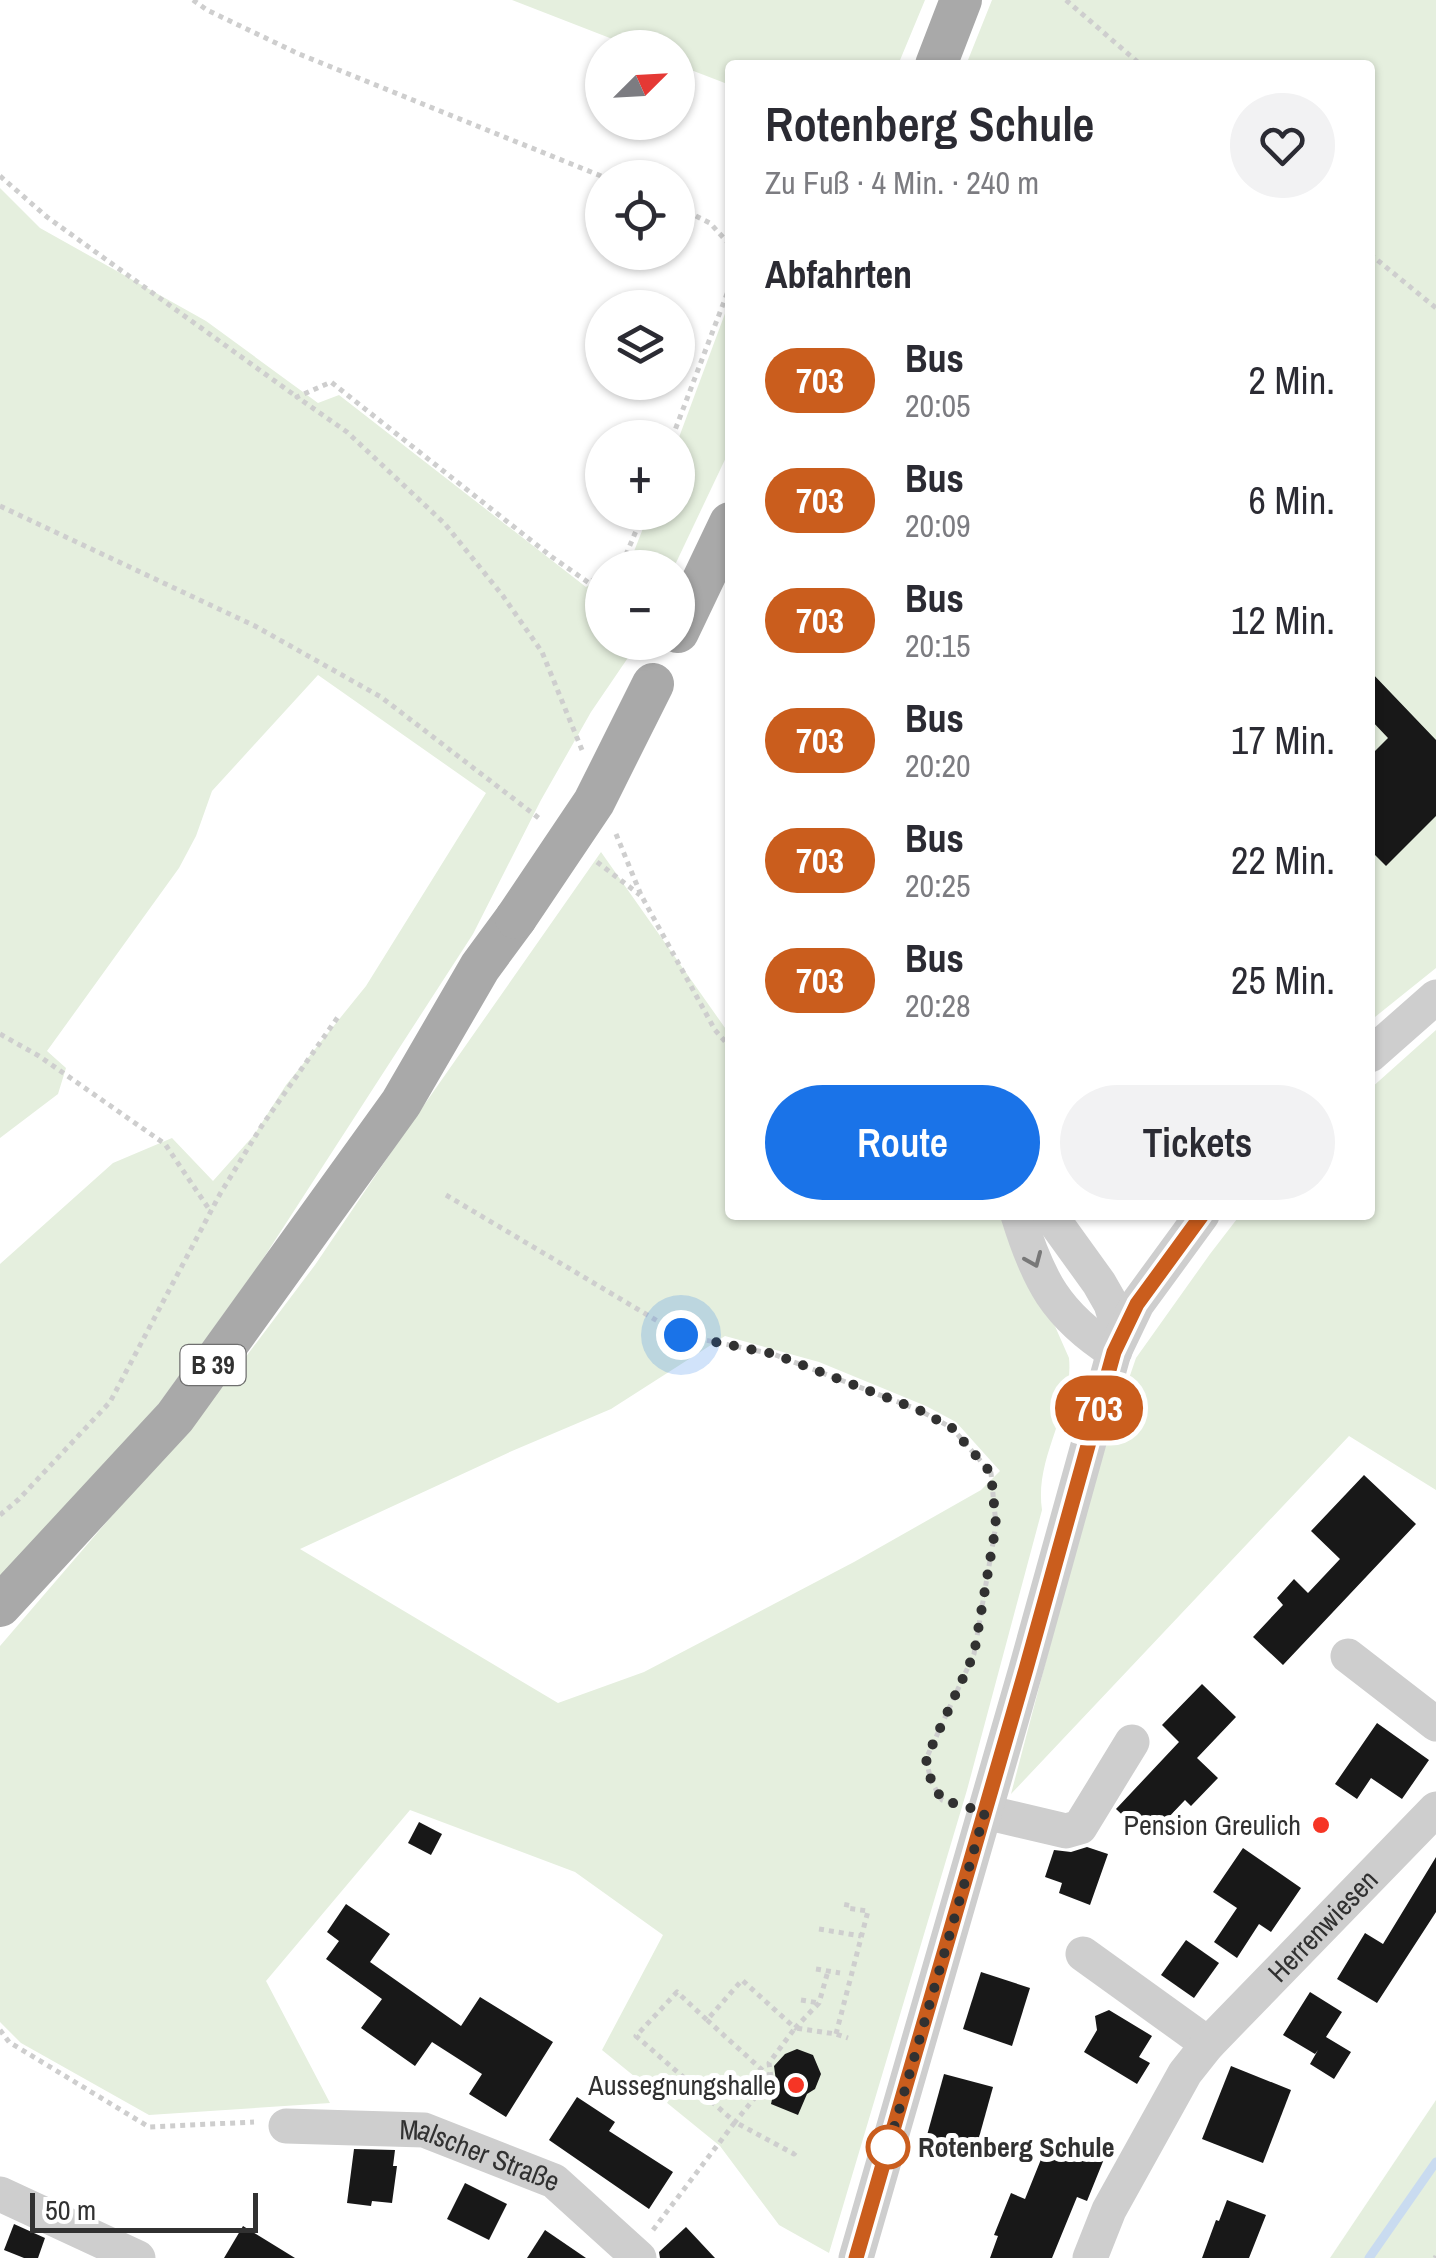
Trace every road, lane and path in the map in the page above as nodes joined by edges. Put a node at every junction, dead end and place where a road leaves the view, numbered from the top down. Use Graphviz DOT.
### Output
graph roads {
  1 [pos="193,0"];
  2 [pos="1066,0"];
  3 [pos="957,10"];
  4 [pos="938,60"];
  5 [pos="1135,60"];
  6 [pos="585,170"];
  7 [pos="0,176"];
  8 [pos="695,216"];
  9 [pos="725,240"];
  10 [pos="1375,258"];
  11 [pos="725,299"];
  12 [pos="1436,308"];
  13 [pos="298,396"];
  14 [pos="679,420"];
  15 [pos="0,506"];
  16 [pos="725,538"];
  17 [pos="717,562"];
  18 [pos="585,580"];
  19 [pos="695,601"];
  20 [pos="664,660"];
  21 [pos="584,756"];
  22 [pos="549,825"];
  23 [pos="612,826"];
  24 [pos="595,860"];
  25 [pos="641,895"];
  26 [pos="1436,997"];
  27 [pos="340,1014"];
  28 [pos="0,1034"];
  29 [pos="725,1041"];
  30 [pos="1375,1051"];
  31 [pos="446,1194"];
  32 [pos="210,1212"];
  33 [pos="1020,1220"];
  34 [pos="1054,1220"];
  35 [pos="1198,1220"];
  36 [pos="1114,1352"];
  37 [pos="0,1515"];
  38 [pos="0,1606"];
  39 [pos="1348,1656"];
  40 [pos="1436,1724"];
  41 [pos="1132,1742"];
  42 [pos="1436,1809"];
  43 [pos="985,1812"];
  44 [pos="848,1898"];
  45 [pos="819,1929"];
  46 [pos="861,1936"];
  47 [pos="1082,1954"];
  48 [pos="816,1968"];
  49 [pos="828,1970"];
  50 [pos="840,1973"];
  51 [pos="801,2000"];
  52 [pos="819,2003"];
  53 [pos="706,2020"];
  54 [pos="796,2028"];
  55 [pos="0,2030"];
  56 [pos="836,2034"];
  57 [pos="848,2038"];
  58 [pos="1208,2044"];
  59 [pos="770,2078"];
  60 [pos="735,2122"];
  61 [pos="286,2126"];
  62 [pos="796,2150"];
  63 [pos="0,2194"];
  64 [pos="637,2256"];
  65 [pos="138,2258"];
  66 [pos="856,2258"];
  67 [pos="1090,2258"];
  1 -- 6 [label="path"];
  2 -- 5 [label="path"];
  3 -- 4 [label="main road"];
  7 -- 13 [label="path"];
  8 -- 9 [label="path"];
  10 -- 12 [label="path"];
  11 -- 14 [label="path"];
  13 -- 18 [label="path"];
  13 -- 21 [label="path"];
  15 -- 22 [label="path"];
  16 -- 17 [label="main road"];
  17 -- 19 [label="main road"];
  20 -- 38 [label="main road, B 39, bridge"];
  23 -- 25 [label="path"];
  24 -- 25 [label="path"];
  25 -- 29 [label="path"];
  26 -- 30 [label="street"];
  27 -- 32 [label="path"];
  28 -- 32 [label="path"];
  31 -- 43 [label="path"];
  32 -- 37 [label="path"];
  33 -- 36 [label="street, one-way"];
  34 -- 36 [label="street"];
  35 -- 36 [label="street"];
  36 -- 43 [label="street"];
  39 -- 40 [label="street"];
  41 -- 43 [label="street"];
  42 -- 58 [label="street, Herrenwiesen"];
  43 -- 66 [label="street"];
  44 -- 46 [label="path"];
  45 -- 46 [label="path"];
  46 -- 56 [label="path"];
  47 -- 58 [label="street"];
  48 -- 49 [label="path"];
  49 -- 50 [label="path"];
  49 -- 52 [label="path"];
  51 -- 52 [label="path"];
  52 -- 54 [label="path"];
  53 -- 54 [label="path"];
  53 -- 59 [label="path"];
  53 -- 60 [label="path"];
  54 -- 56 [label="path"];
  54 -- 59 [label="path"];
  55 -- 61 [label="path"];
  56 -- 57 [label="path"];
  58 -- 67 [label="street, Herrenwiesen"];
  59 -- 60 [label="path"];
  60 -- 62 [label="path"];
  60 -- 64 [label="path"];
  61 -- 64 [label="street, Malscher Straße"];
  63 -- 65 [label="street"];
}
